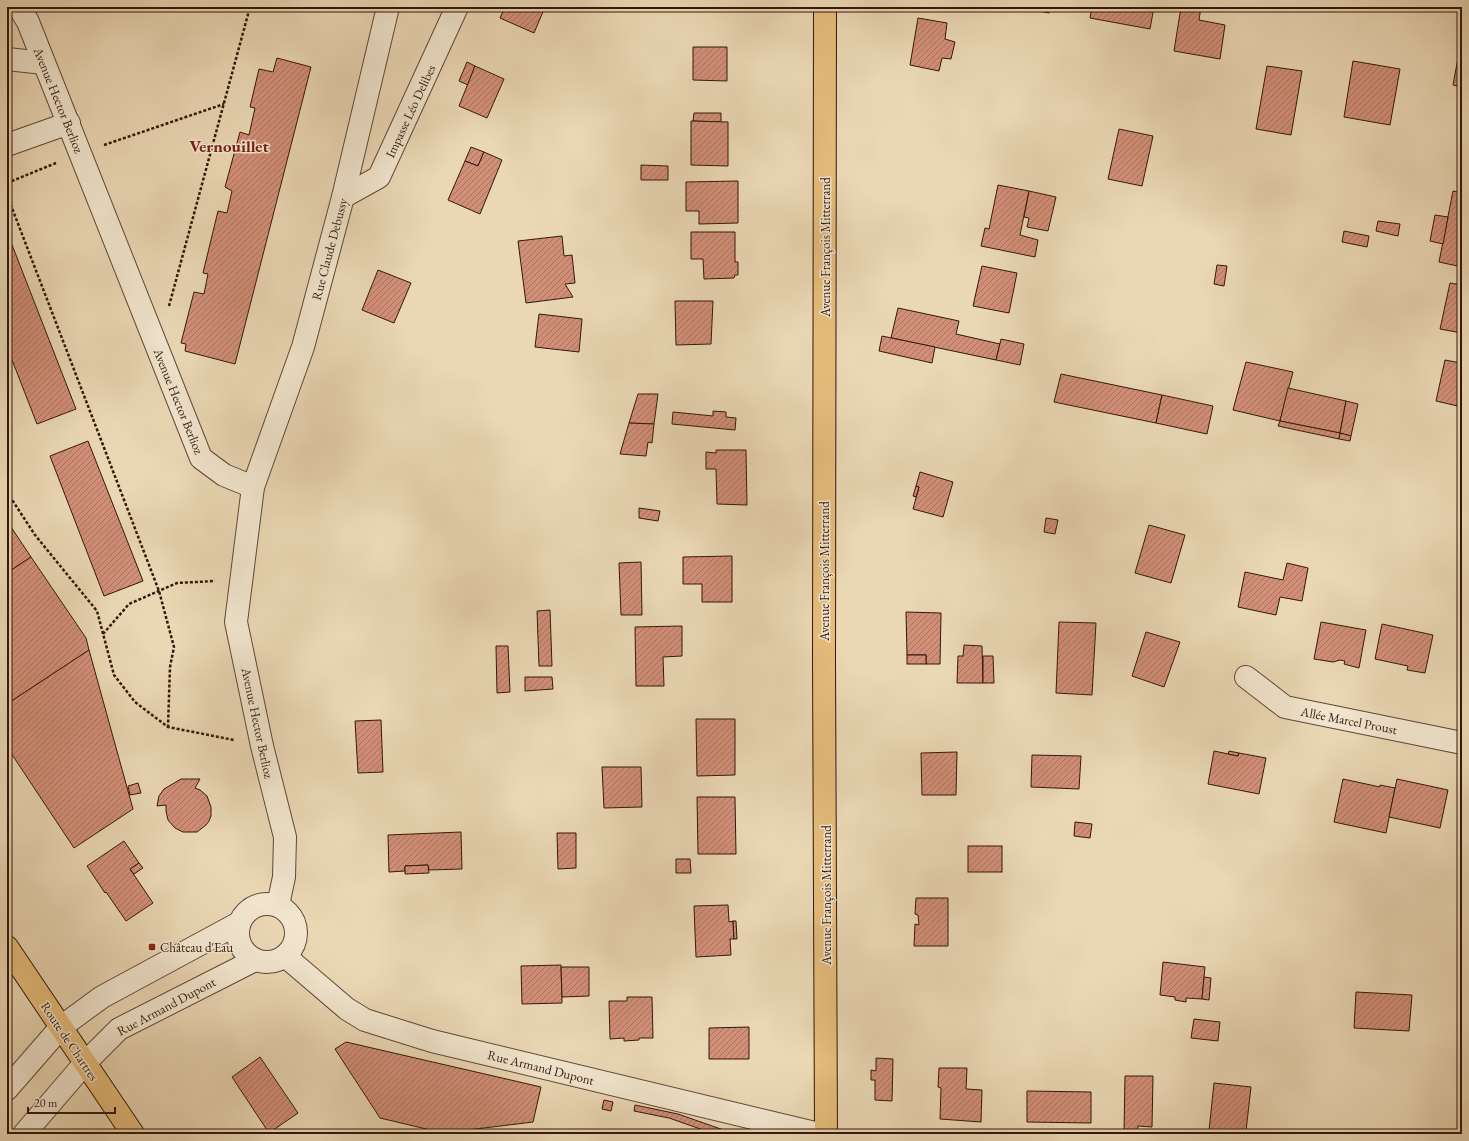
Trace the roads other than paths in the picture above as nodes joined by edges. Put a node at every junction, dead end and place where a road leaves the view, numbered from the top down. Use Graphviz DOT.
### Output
graph roads {
  1 [pos="19,7"];
  2 [pos="388,7"];
  3 [pos="457,7"];
  4 [pos="825,7"];
  5 [pos="7,59"];
  6 [pos="44,63"];
  7 [pos="69,123"];
  8 [pos="7,145"];
  9 [pos="343,197"];
  10 [pos="253,487"];
  11 [pos="1246,677"];
  12 [pos="1462,743"];
  13 [pos="278,905"];
  14 [pos="239,923"];
  15 [pos="7,947"];
  16 [pos="285,956"];
  17 [pos="255,960"];
  18 [pos="61,1027"];
  19 [pos="85,1063"];
  20 [pos="7,1089"];
  21 [pos="24,1134"];
  22 [pos="133,1134"];
  23 [pos="819,1134"];
  24 [pos="826,1134"];
  1 -- 6 [label="street, Avenue Hector Berlioz"];
  2 -- 9 [label="street, Rue Claude Debussy"];
  3 -- 9 [label="street, Impasse Léo Delibes"];
  4 -- 24 [label="main road, Avenue François Mitterrand"];
  5 -- 6 [label="street"];
  6 -- 7 [label="street, Avenue Hector Berlioz"];
  7 -- 8 [label="street"];
  7 -- 10 [label="street, Avenue Hector Berlioz"];
  9 -- 10 [label="street, Rue Claude Debussy"];
  10 -- 13 [label="street, Avenue Hector Berlioz"];
  11 -- 12 [label="street, Allée Marcel Proust"];
  13 -- 14 [label="street"];
  13 -- 16 [label="street"];
  14 -- 17 [label="street"];
  14 -- 18 [label="street"];
  15 -- 18 [label="main road, Route de Chartres"];
  16 -- 17 [label="street"];
  16 -- 23 [label="street, Rue Armand Dupont"];
  17 -- 19 [label="street, Rue Armand Dupont"];
  18 -- 19 [label="main road, Route de Chartres"];
  18 -- 20 [label="street"];
  19 -- 21 [label="street, Rue Armand Dupont"];
  19 -- 22 [label="main road, Route de Chartres"];
}
